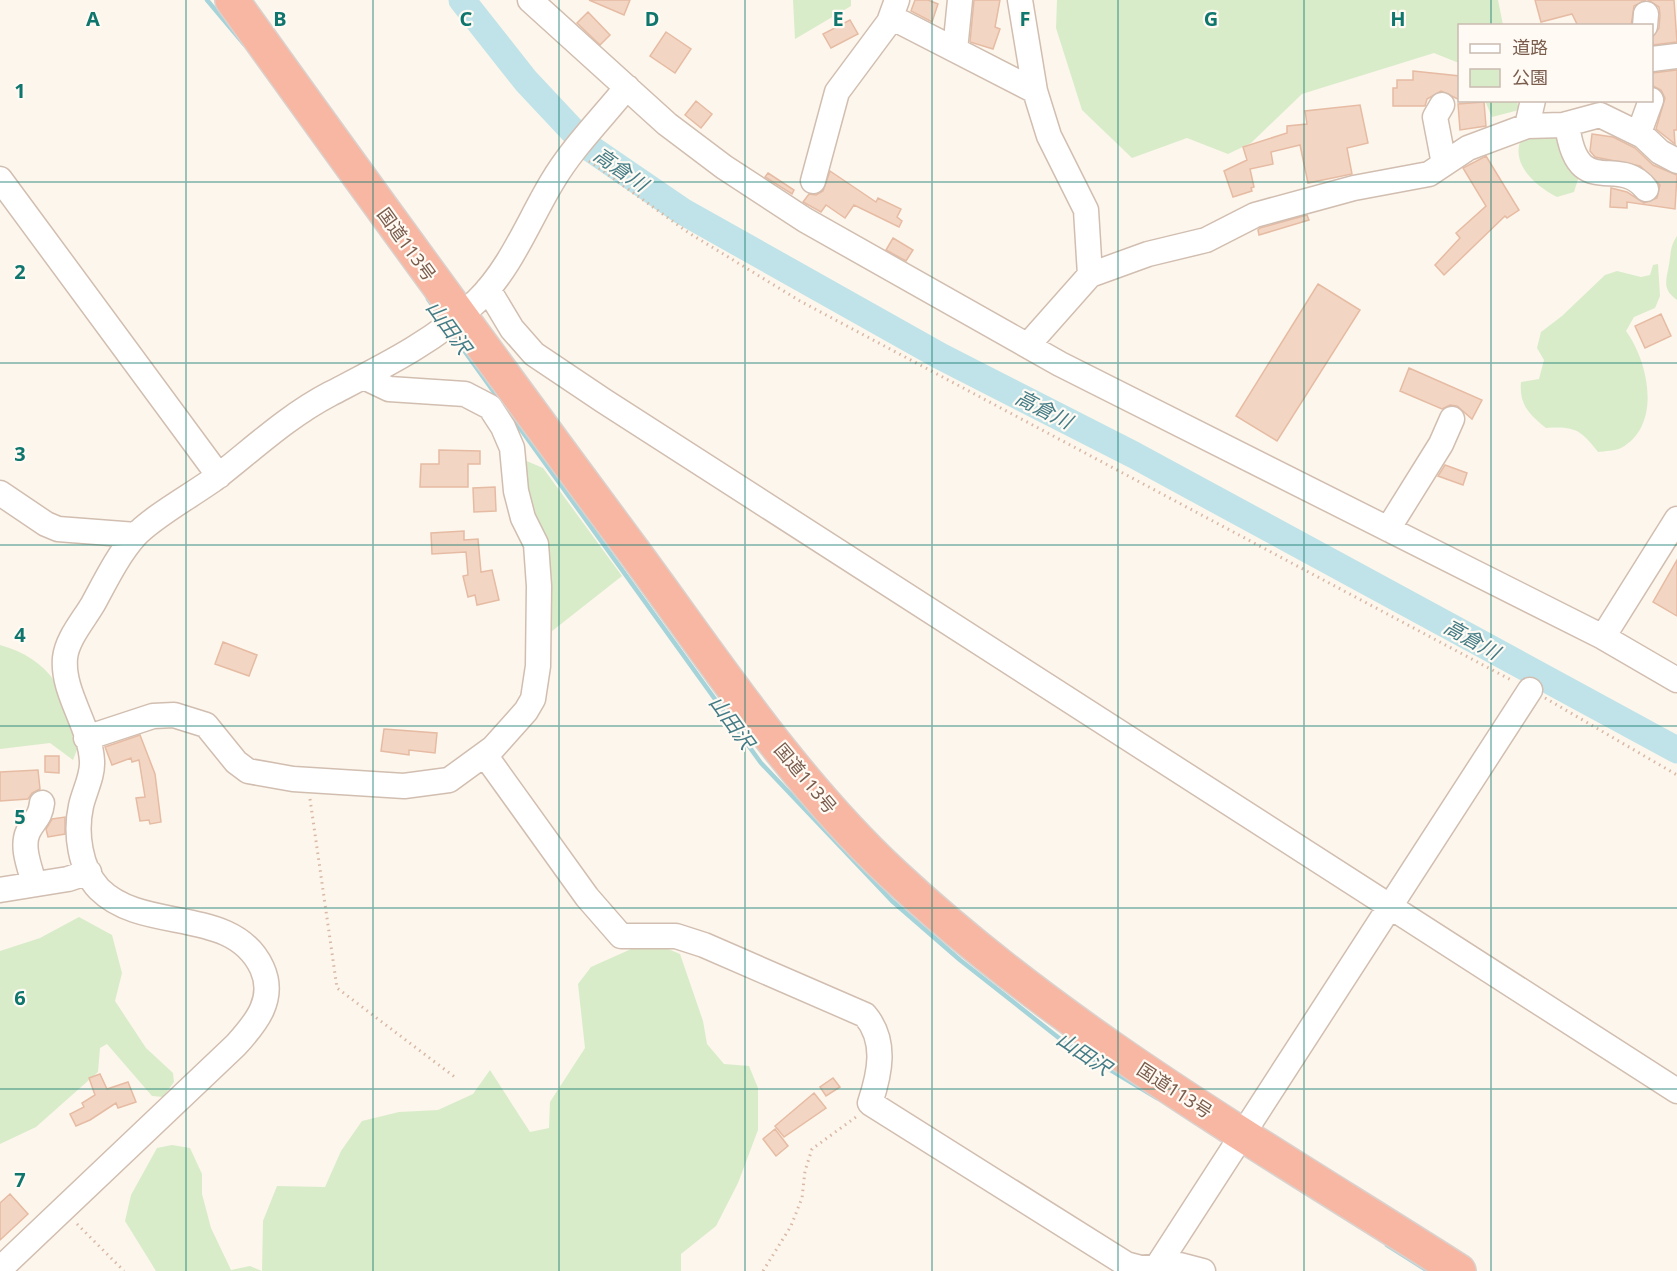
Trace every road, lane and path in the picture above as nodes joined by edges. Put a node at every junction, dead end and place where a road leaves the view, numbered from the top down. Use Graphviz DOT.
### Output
graph roads {
  1 [pos="232,0"];
  2 [pos="530,0"];
  3 [pos="960,0"];
  4 [pos="1020,0"];
  5 [pos="894,8"];
  6 [pos="955,50"];
  7 [pos="1677,56"];
  8 [pos="1653,59"];
  9 [pos="627,87"];
  10 [pos="1035,91"];
  11 [pos="1533,102"];
  12 [pos="1651,102"];
  13 [pos="1442,105"];
  14 [pos="1600,108"];
  15 [pos="1567,124"];
  16 [pos="1527,126"];
  17 [pos="1639,134"];
  18 [pos="575,151"];
  19 [pos="1677,161"];
  20 [pos="1444,164"];
  21 [pos="0,179"];
  22 [pos="813,182"];
  23 [pos="1646,189"];
  24 [pos="1090,275"];
  25 [pos="488,289"];
  26 [pos="459,315"];
  27 [pos="1028,345"];
  28 [pos="366,378"];
  29 [pos="1452,419"];
  30 [pos="219,476"];
  31 [pos="0,493"];
  32 [pos="1677,519"];
  33 [pos="1388,529"];
  34 [pos="136,535"];
  35 [pos="1603,637"];
  36 [pos="1501,675"];
  37 [pos="1677,680"];
  38 [pos="1530,690"];
  39 [pos="86,738"];
  40 [pos="485,755"];
  41 [pos="1677,776"];
  42 [pos="308,779"];
  43 [pos="42,803"];
  44 [pos="88,872"];
  45 [pos="34,883"];
  46 [pos="0,890"];
  47 [pos="1389,904"];
  48 [pos="456,1078"];
  49 [pos="1677,1091"];
  50 [pos="870,1103"];
  51 [pos="1243,1134"];
  52 [pos="62,1209"];
  53 [pos="1158,1265"];
  54 [pos="0,1269"];
  55 [pos="124,1271"];
  56 [pos="763,1271"];
  57 [pos="1203,1271"];
  58 [pos="1459,1271"];
  1 -- 26 [label="highway, 国道113号"];
  2 -- 9 [label="street"];
  3 -- 6 [label="street"];
  4 -- 10 [label="street"];
  5 -- 6 [label="street"];
  5 -- 22 [label="street"];
  6 -- 10 [label="street"];
  7 -- 8 [label="street"];
  9 -- 18 [label="street"];
  9 -- 27 [label="street"];
  10 -- 24 [label="street"];
  11 -- 16 [label="street"];
  12 -- 17 [label="street"];
  13 -- 20 [label="street"];
  14 -- 15 [label="street"];
  14 -- 17 [label="street"];
  15 -- 16 [label="street"];
  15 -- 23 [label="street"];
  16 -- 20 [label="street"];
  17 -- 19 [label="street"];
  18 -- 25 [label="street"];
  18 -- 36 [label="path"];
  20 -- 24 [label="street"];
  21 -- 30 [label="street"];
  24 -- 27 [label="street"];
  25 -- 26 [label="street"];
  25 -- 47 [label="street"];
  26 -- 28 [label="street"];
  26 -- 51 [label="highway, 国道113号"];
  27 -- 33 [label="street"];
  28 -- 30 [label="street"];
  28 -- 40 [label="street"];
  29 -- 33 [label="street"];
  30 -- 34 [label="street"];
  31 -- 34 [label="street"];
  32 -- 35 [label="street"];
  33 -- 35 [label="street"];
  34 -- 39 [label="street"];
  35 -- 37 [label="street"];
  38 -- 41 [label="path"];
  38 -- 47 [label="street"];
  39 -- 42 [label="street"];
  39 -- 44 [label="street"];
  40 -- 42 [label="street"];
  40 -- 50 [label="street"];
  42 -- 48 [label="path"];
  43 -- 45 [label="street"];
  44 -- 45 [label="street"];
  44 -- 52 [label="street"];
  45 -- 46 [label="street"];
  47 -- 49 [label="street"];
  47 -- 51 [label="street"];
  50 -- 53 [label="street"];
  50 -- 56 [label="path"];
  51 -- 53 [label="street"];
  51 -- 58 [label="highway, 国道113号"];
  52 -- 54 [label="street"];
  52 -- 55 [label="path"];
  53 -- 57 [label="street"];
}
